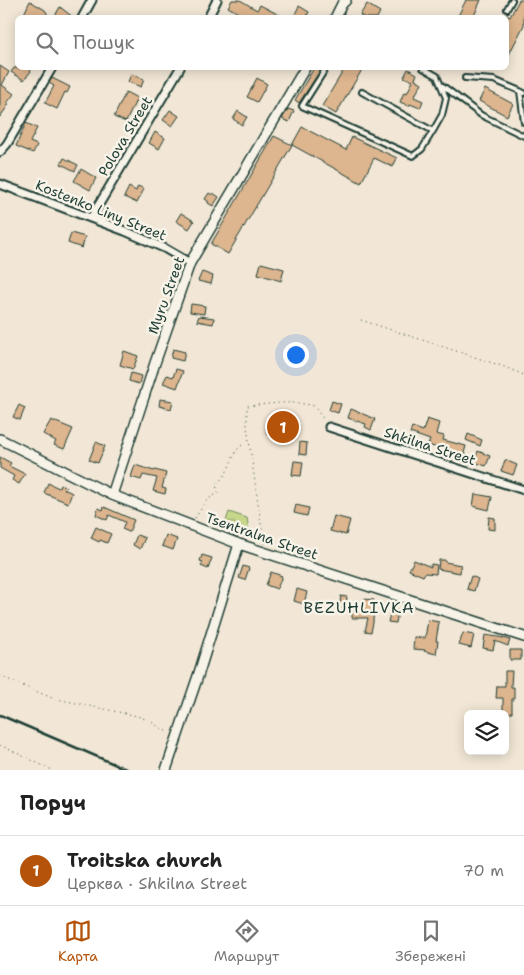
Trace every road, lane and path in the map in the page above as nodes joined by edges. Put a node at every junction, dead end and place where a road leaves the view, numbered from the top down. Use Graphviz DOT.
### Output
graph roads {
  1 [pos="92,0"];
  2 [pos="217,0"];
  3 [pos="346,0"];
  4 [pos="512,0"];
  5 [pos="506,9"];
  6 [pos="84,15"];
  7 [pos="210,15"];
  8 [pos="338,15"];
  9 [pos="51,70"];
  10 [pos="179,70"];
  11 [pos="304,70"];
  12 [pos="325,70"];
  13 [pos="426,70"];
  14 [pos="465,78"];
  15 [pos="441,85"];
  16 [pos="362,92"];
  17 [pos="522,92"];
  18 [pos="524,122"];
  19 [pos="433,131"];
  20 [pos="524,136"];
  21 [pos="0,152"];
  22 [pos="0,184"];
  23 [pos="91,218"];
  24 [pos="190,263"];
  25 [pos="361,320"];
  26 [pos="524,375"];
  27 [pos="329,427"];
  28 [pos="0,439"];
  29 [pos="249,440"];
  30 [pos="524,490"];
  31 [pos="112,495"];
  32 [pos="191,525"];
  33 [pos="239,544"];
  34 [pos="266,553"];
  35 [pos="524,637"];
  36 [pos="0,676"];
  37 [pos="176,744"];
  38 [pos="0,745"];
  39 [pos="52,770"];
  40 [pos="166,770"];
  1 -- 6 [label="street"];
  2 -- 7 [label="street"];
  3 -- 8 [label="street"];
  4 -- 5 [label="lane"];
  9 -- 21 [label="street"];
  10 -- 23 [label="street, Polova Street"];
  11 -- 24 [label="street, Myru Street"];
  12 -- 19 [label="lane"];
  13 -- 15 [label="lane"];
  14 -- 17 [label="lane"];
  15 -- 19 [label="lane"];
  15 -- 20 [label="lane"];
  16 -- 19 [label="lane"];
  17 -- 18 [label="lane"];
  22 -- 23 [label="street, Kostenko Liny Street"];
  23 -- 24 [label="street, Kostenko Liny Street"];
  24 -- 31 [label="street, Myru Street"];
  25 -- 26 [label="path"];
  27 -- 29 [label="path"];
  27 -- 30 [label="street, Shkilna Street"];
  28 -- 31 [label="street, Tsentralna Street"];
  29 -- 32 [label="path"];
  29 -- 34 [label="path"];
  31 -- 32 [label="street, Tsentralna Street"];
  32 -- 33 [label="street, Tsentralna Street"];
  33 -- 34 [label="street, Tsentralna Street"];
  33 -- 37 [label="street"];
  34 -- 35 [label="street, Tsentralna Street"];
  36 -- 37 [label="path"];
  37 -- 40 [label="street"];
  38 -- 39 [label="path"];
}
